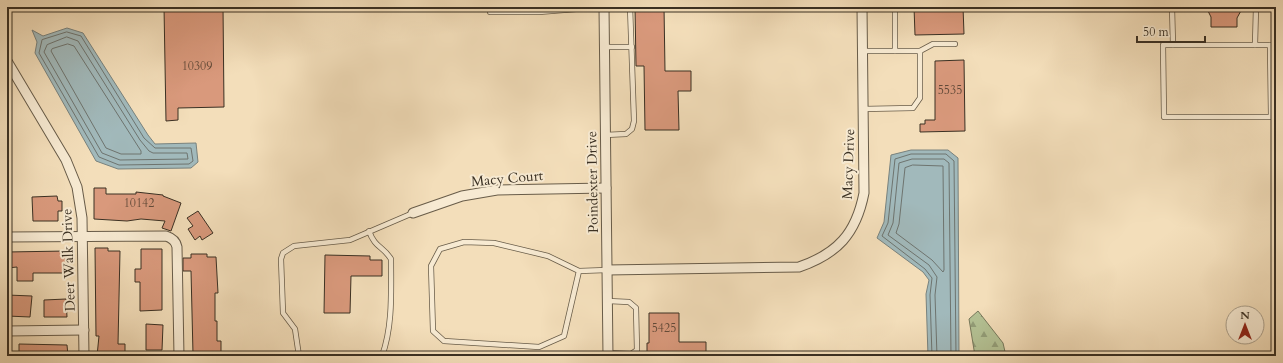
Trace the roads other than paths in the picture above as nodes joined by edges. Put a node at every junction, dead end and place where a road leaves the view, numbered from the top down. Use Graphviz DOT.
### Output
graph roads {
  1 [pos="602,7"];
  2 [pos="630,7"];
  3 [pos="862,7"];
  4 [pos="895,7"];
  5 [pos="1172,7"];
  6 [pos="1256,7"];
  7 [pos="556,9"];
  8 [pos="490,12"];
  9 [pos="955,44"];
  10 [pos="1173,45"];
  11 [pos="1255,45"];
  12 [pos="1270,45"];
  13 [pos="1276,45"];
  14 [pos="604,47"];
  15 [pos="632,47"];
  16 [pos="863,51"];
  17 [pos="895,51"];
  18 [pos="920,51"];
  19 [pos="7,61"];
  20 [pos="1270,66"];
  21 [pos="1276,66"];
  22 [pos="863,109"];
  23 [pos="1274,117"];
  24 [pos="605,135"];
  25 [pos="606,188"];
  26 [pos="413,212"];
  27 [pos="369,231"];
  28 [pos="82,236"];
  29 [pos="7,237"];
  30 [pos="607,270"];
  31 [pos="579,271"];
  32 [pos="608,301"];
  33 [pos="84,330"];
  34 [pos="7,331"];
  35 [pos="608,355"];
  36 [pos="84,356"];
  37 [pos="179,356"];
  38 [pos="299,356"];
  39 [pos="382,356"];
  1 -- 7 [label="lane"];
  1 -- 14 [label="street, Poindexter Drive"];
  2 -- 15 [label="lane"];
  3 -- 16 [label="street, Macy Drive"];
  4 -- 17 [label="lane"];
  5 -- 10 [label="lane"];
  6 -- 11 [label="lane"];
  7 -- 8 [label="lane"];
  9 -- 18 [label="lane"];
  10 -- 11 [label="lane"];
  10 -- 23 [label="lane"];
  11 -- 12 [label="lane"];
  12 -- 13 [label="lane"];
  12 -- 20 [label="lane"];
  14 -- 15 [label="lane"];
  14 -- 24 [label="street, Poindexter Drive"];
  15 -- 24 [label="lane"];
  16 -- 17 [label="lane"];
  16 -- 22 [label="street, Macy Drive"];
  17 -- 18 [label="lane"];
  18 -- 22 [label="lane"];
  19 -- 28 [label="street, Deer Walk Drive"];
  20 -- 21 [label="lane"];
  20 -- 23 [label="lane"];
  22 -- 30 [label="street, Macy Drive"];
  24 -- 25 [label="street, Poindexter Drive"];
  25 -- 26 [label="street, Macy Court"];
  25 -- 30 [label="street, Poindexter Drive"];
  26 -- 27 [label="lane"];
  27 -- 38 [label="lane"];
  27 -- 39 [label="lane"];
  28 -- 29 [label="street"];
  28 -- 33 [label="street, Deer Walk Drive"];
  28 -- 37 [label="street"];
  30 -- 31 [label="lane"];
  30 -- 32 [label="street, Poindexter Drive"];
  31 -- 31 [label="lane"];
  32 -- 35 [label="street, Poindexter Drive"];
  32 -- 35 [label="lane"];
  33 -- 34 [label="street"];
  33 -- 36 [label="street, Deer Walk Drive"];
}
